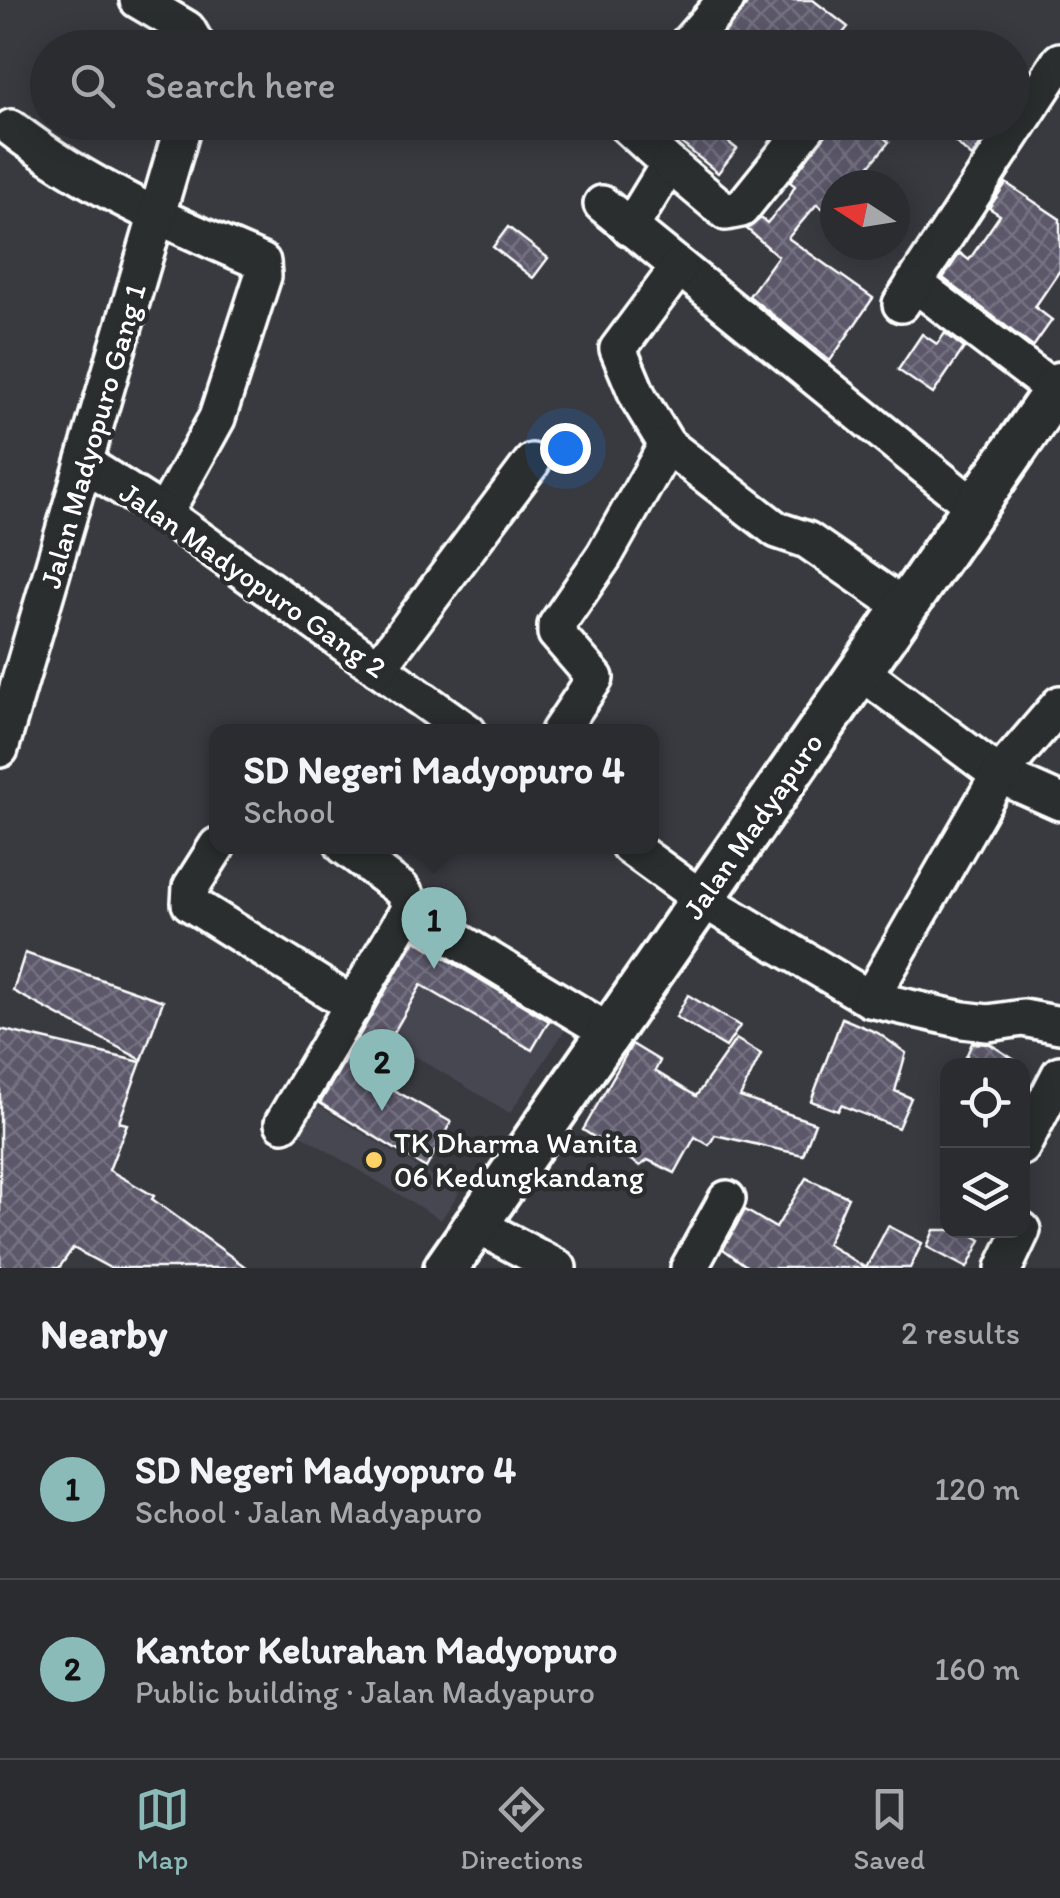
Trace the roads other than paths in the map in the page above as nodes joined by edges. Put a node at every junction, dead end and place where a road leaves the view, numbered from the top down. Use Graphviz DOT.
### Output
graph roads {
  1 [pos="138,0"];
  2 [pos="726,0"];
  3 [pos="188,30"];
  4 [pos="700,30"];
  5 [pos="1060,61"];
  6 [pos="1030,107"];
  7 [pos="11,128"];
  8 [pos="179,140"];
  9 [pos="643,140"];
  10 [pos="797,140"];
  11 [pos="1008,140"];
  12 [pos="669,164"];
  13 [pos="602,204"];
  14 [pos="157,218"];
  15 [pos="630,228"];
  16 [pos="680,267"];
  17 [pos="1058,388"];
  18 [pos="666,445"];
  19 [pos="532,462"];
  20 [pos="86,465"];
  21 [pos="972,505"];
  22 [pos="164,514"];
  23 [pos="904,607"];
  24 [pos="378,668"];
  25 [pos="862,672"];
  26 [pos="1060,704"];
  27 [pos="457,724"];
  28 [pos="564,724"];
  29 [pos="0,749"];
  30 [pos="999,776"];
  31 [pos="1060,802"];
  32 [pos="212,854"];
  33 [pos="355,854"];
  34 [pos="640,854"];
  35 [pos="702,899"];
  36 [pos="408,911"];
  37 [pos="870,1000"];
  38 [pos="354,1006"];
  39 [pos="1060,1025"];
  40 [pos="610,1032"];
  41 [pos="1060,1074"];
  42 [pos="283,1123"];
  43 [pos="1030,1132"];
  44 [pos="727,1199"];
  45 [pos="477,1225"];
  46 [pos="1018,1238"];
  47 [pos="446,1268"];
  48 [pos="558,1268"];
  49 [pos="689,1268"];
  50 [pos="1004,1268"];
  1 -- 3 [label="street"];
  2 -- 4 [label="street"];
  5 -- 6 [label="street"];
  7 -- 14 [label="street"];
  8 -- 14 [label="street, Jalan Madyopuro Gang 1"];
  9 -- 12 [label="street"];
  10 -- 12 [label="street"];
  11 -- 17 [label="street"];
  12 -- 15 [label="street"];
  13 -- 15 [label="street"];
  14 -- 20 [label="street, Jalan Madyopuro Gang 1"];
  14 -- 22 [label="street"];
  15 -- 16 [label="street"];
  16 -- 18 [label="street"];
  16 -- 21 [label="street"];
  17 -- 21 [label="main road, Jalan Madyapuro"];
  18 -- 23 [label="street"];
  18 -- 28 [label="street"];
  19 -- 24 [label="street"];
  20 -- 22 [label="street, Jalan Madyopuro Gang 2"];
  20 -- 29 [label="street, Jalan Madyopuro Gang 1"];
  21 -- 23 [label="main road, Jalan Madyapuro"];
  22 -- 24 [label="street, Jalan Madyopuro Gang 2"];
  23 -- 25 [label="main road, Jalan Madyapuro"];
  24 -- 27 [label="street, Jalan Madyopuro Gang 2"];
  25 -- 30 [label="street"];
  25 -- 35 [label="main road, Jalan Madyapuro"];
  26 -- 30 [label="street"];
  30 -- 31 [label="street"];
  30 -- 37 [label="street"];
  32 -- 38 [label="street"];
  33 -- 36 [label="street"];
  34 -- 35 [label="street"];
  35 -- 37 [label="street"];
  35 -- 40 [label="main road, Jalan Madyapuro"];
  36 -- 38 [label="street"];
  36 -- 40 [label="street"];
  37 -- 39 [label="street"];
  38 -- 42 [label="street"];
  40 -- 45 [label="main road, Jalan Madyapuro"];
  41 -- 43 [label="street"];
  44 -- 49 [label="street"];
  45 -- 47 [label="main road, Jalan Madyapuro"];
  45 -- 48 [label="street"];
  46 -- 50 [label="street"];
}
